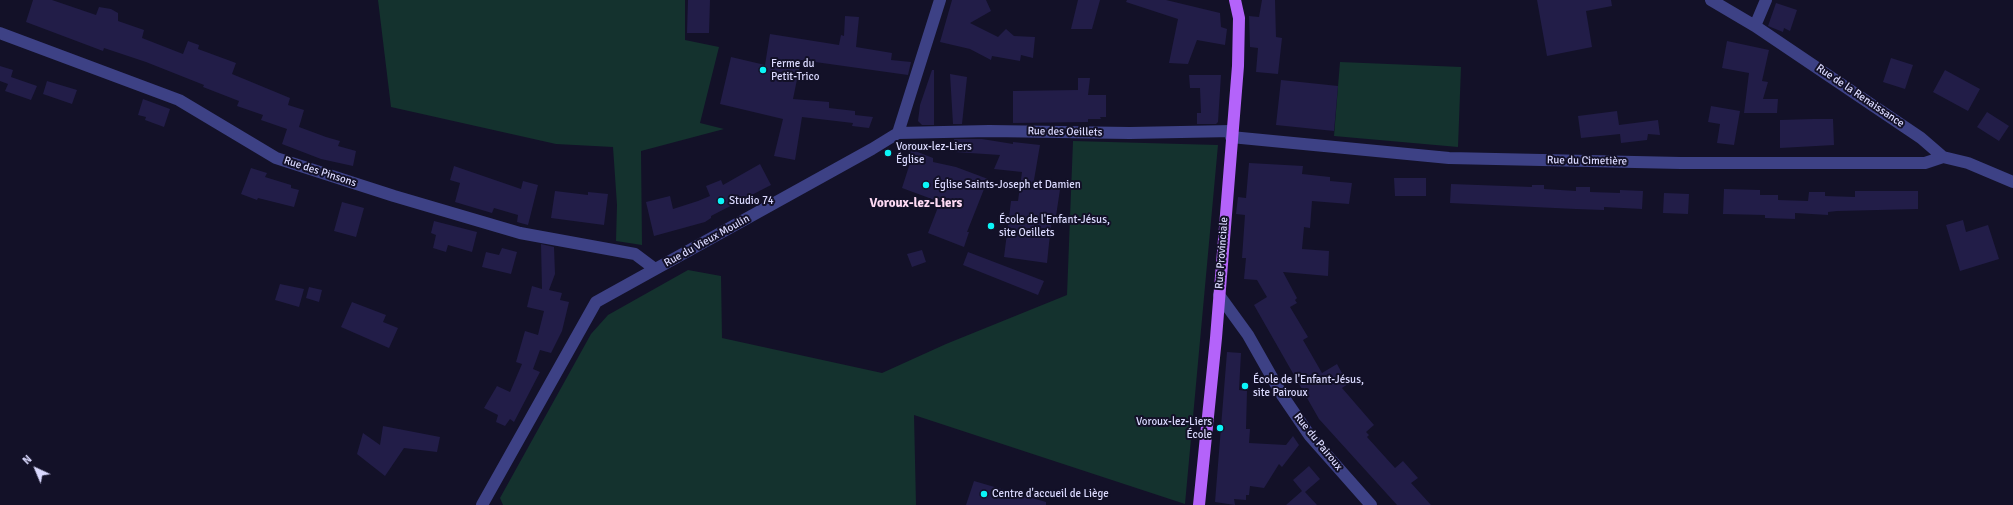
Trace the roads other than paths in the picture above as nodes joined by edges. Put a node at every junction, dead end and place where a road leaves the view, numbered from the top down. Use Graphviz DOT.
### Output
graph roads {
  1 [pos="940,0"];
  2 [pos="1235,0"];
  3 [pos="1711,0"];
  4 [pos="1766,0"];
  5 [pos="1755,26"];
  6 [pos="0,33"];
  7 [pos="898,133"];
  8 [pos="1232,134"];
  9 [pos="1943,157"];
  10 [pos="2013,182"];
  11 [pos="655,269"];
  12 [pos="1219,296"];
  13 [pos="482,505"];
  14 [pos="1199,505"];
  15 [pos="1371,505"];
  1 -- 7 [label="street"];
  2 -- 8 [label="main road, Rue Provinciale"];
  3 -- 5 [label="street, Rue de la Renaissance"];
  4 -- 5 [label="street"];
  5 -- 9 [label="street, Rue de la Renaissance"];
  6 -- 11 [label="street, Rue des Pinsons"];
  7 -- 8 [label="street, Rue des Oeillets"];
  7 -- 11 [label="street, Rue du Vieux Moulin"];
  8 -- 9 [label="street, Rue du Cimetière"];
  8 -- 12 [label="main road, Rue Provinciale"];
  9 -- 10 [label="street, Rue de la Renaissance"];
  11 -- 13 [label="street, Rue du Vieux Moulin"];
  12 -- 14 [label="main road, Rue Provinciale"];
  12 -- 15 [label="street, Rue du Pairoux"];
}
